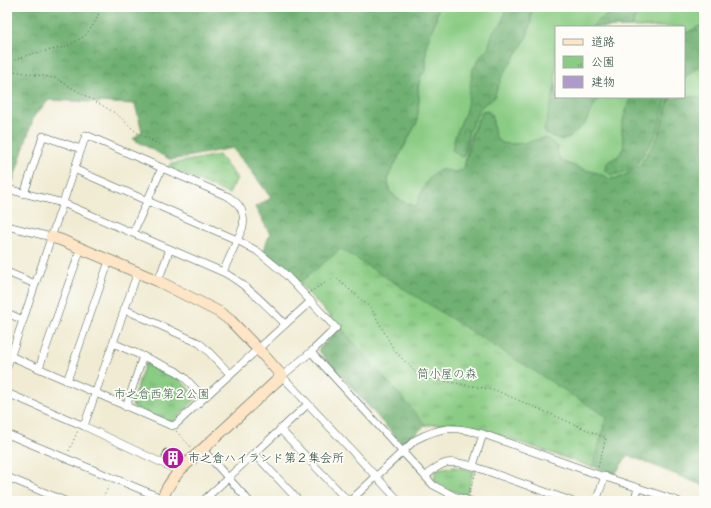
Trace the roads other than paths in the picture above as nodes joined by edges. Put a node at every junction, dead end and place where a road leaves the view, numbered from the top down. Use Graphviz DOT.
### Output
graph roads {
  1 [pos="81,149"];
  2 [pos="162,168"];
  3 [pos="74,169"];
  4 [pos="7,189"];
  5 [pos="24,194"];
  6 [pos="147,200"];
  7 [pos="63,203"];
  8 [pos="7,226"];
  9 [pos="133,233"];
  10 [pos="51,237"];
  11 [pos="237,240"];
  12 [pos="81,248"];
  13 [pos="170,250"];
  14 [pos="109,261"];
  15 [pos="7,272"];
  16 [pos="223,272"];
  17 [pos="138,274"];
  18 [pos="158,281"];
  19 [pos="35,284"];
  20 [pos="311,301"];
  21 [pos="124,309"];
  22 [pos="7,313"];
  23 [pos="23,320"];
  24 [pos="285,324"];
  25 [pos="113,343"];
  26 [pos="258,349"];
  27 [pos="311,352"];
  28 [pos="9,355"];
  29 [pos="143,356"];
  30 [pos="7,367"];
  31 [pos="39,368"];
  32 [pos="230,374"];
  33 [pos="282,376"];
  34 [pos="67,381"];
  35 [pos="7,393"];
  36 [pos="95,393"];
  37 [pos="204,398"];
  38 [pos="308,404"];
  39 [pos="126,407"];
  40 [pos="82,426"];
  41 [pos="280,429"];
  42 [pos="7,434"];
  43 [pos="483,434"];
  44 [pos="404,451"];
  45 [pos="200,452"];
  46 [pos="254,453"];
  47 [pos="475,467"];
  48 [pos="179,471"];
  49 [pos="426,476"];
  50 [pos="605,476"];
  51 [pos="7,477"];
  52 [pos="229,477"];
  53 [pos="377,477"];
  54 [pos="638,488"];
  55 [pos="453,498"];
  56 [pos="469,500"];
  57 [pos="65,501"];
  58 [pos="163,501"];
  59 [pos="206,501"];
  60 [pos="250,501"];
  61 [pos="299,501"];
  62 [pos="349,501"];
  63 [pos="398,501"];
  64 [pos="571,501"];
  65 [pos="596,501"];
  66 [pos="634,501"];
  67 [pos="678,501"];
  1 -- 2 [label="street"];
  1 -- 3 [label="street"];
  1 -- 5 [label="street"];
  2 -- 6 [label="street"];
  2 -- 11 [label="street"];
  3 -- 6 [label="street"];
  3 -- 7 [label="street"];
  4 -- 5 [label="street"];
  5 -- 7 [label="street"];
  6 -- 9 [label="street"];
  6 -- 11 [label="street"];
  7 -- 9 [label="street"];
  7 -- 10 [label="street"];
  8 -- 10 [label="street"];
  9 -- 13 [label="street"];
  10 -- 12 [label="street"];
  10 -- 19 [label="street"];
  11 -- 16 [label="street"];
  11 -- 20 [label="street"];
  12 -- 14 [label="street"];
  12 -- 31 [label="street"];
  13 -- 16 [label="street"];
  13 -- 18 [label="street"];
  14 -- 17 [label="street"];
  14 -- 34 [label="street"];
  15 -- 19 [label="street"];
  16 -- 24 [label="street"];
  17 -- 18 [label="street"];
  17 -- 21 [label="street"];
  18 -- 26 [label="street"];
  19 -- 23 [label="street"];
  20 -- 24 [label="street"];
  20 -- 27 [label="street"];
  21 -- 25 [label="street"];
  21 -- 32 [label="street"];
  22 -- 23 [label="street"];
  23 -- 28 [label="street"];
  24 -- 26 [label="street"];
  25 -- 29 [label="street"];
  25 -- 36 [label="street"];
  26 -- 32 [label="street"];
  26 -- 33 [label="street"];
  27 -- 33 [label="street"];
  27 -- 44 [label="street"];
  28 -- 30 [label="street"];
  28 -- 31 [label="street"];
  29 -- 37 [label="street"];
  29 -- 39 [label="street"];
  31 -- 34 [label="street"];
  32 -- 37 [label="street"];
  33 -- 38 [label="street"];
  33 -- 45 [label="street"];
  34 -- 36 [label="street"];
  35 -- 40 [label="street"];
  36 -- 39 [label="street"];
  36 -- 40 [label="street"];
  37 -- 39 [label="street"];
  38 -- 41 [label="street"];
  38 -- 53 [label="street"];
  40 -- 48 [label="street"];
  41 -- 46 [label="street"];
  41 -- 62 [label="street"];
  42 -- 58 [label="street"];
  43 -- 44 [label="street"];
  43 -- 47 [label="street"];
  43 -- 50 [label="street"];
  44 -- 49 [label="street"];
  44 -- 53 [label="street"];
  45 -- 48 [label="street"];
  45 -- 52 [label="street"];
  46 -- 52 [label="street"];
  46 -- 61 [label="street"];
  47 -- 49 [label="street"];
  47 -- 64 [label="street"];
  48 -- 58 [label="street"];
  49 -- 55 [label="street"];
  50 -- 54 [label="street"];
  50 -- 65 [label="street"];
  51 -- 57 [label="street"];
  52 -- 59 [label="street"];
  52 -- 60 [label="street"];
  53 -- 62 [label="street"];
  53 -- 63 [label="street"];
  54 -- 66 [label="street"];
  54 -- 67 [label="street"];
  55 -- 56 [label="street"];
}
